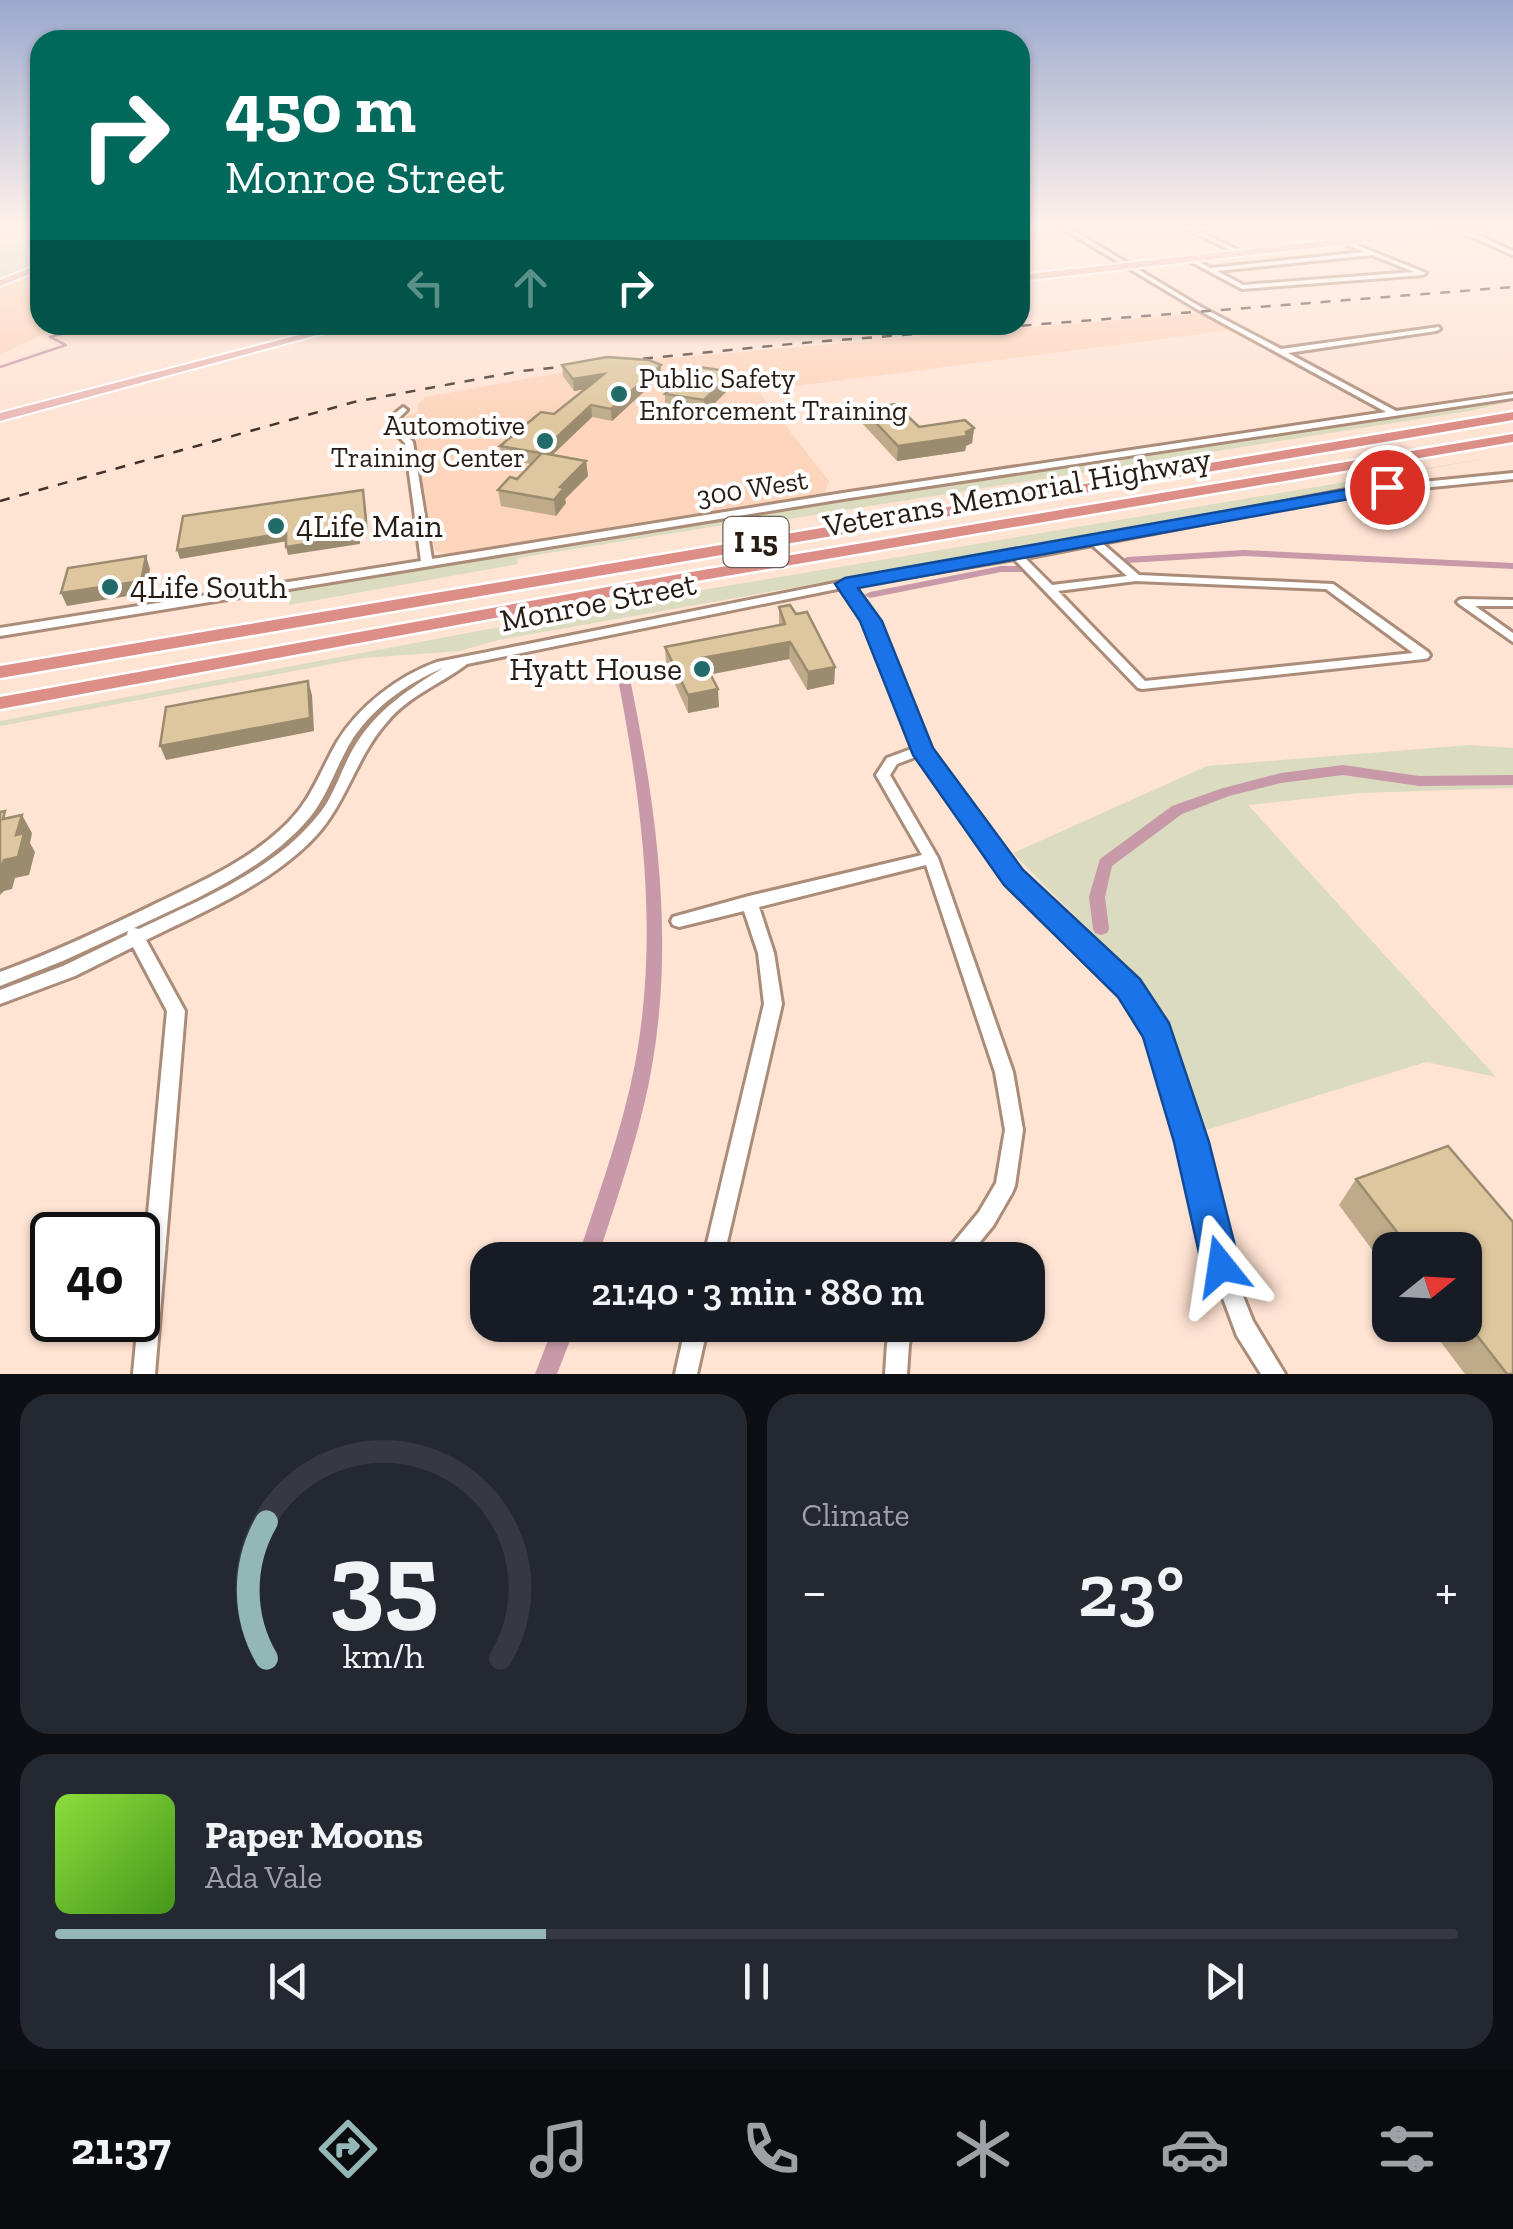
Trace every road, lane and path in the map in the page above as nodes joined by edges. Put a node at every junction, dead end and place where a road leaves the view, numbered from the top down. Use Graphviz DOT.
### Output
graph roads {
  1 [pos="1175,292"];
  2 [pos="1436,329"];
  3 [pos="311,335"];
  4 [pos="1279,352"];
  5 [pos="1513,396"];
  6 [pos="403,410"];
  7 [pos="1393,413"];
  8 [pos="0,416"];
  9 [pos="1513,416"];
  10 [pos="1513,438"];
  11 [pos="1513,451"];
  12 [pos="1294,476"];
  13 [pos="1512,477"];
  14 [pos="1094,542"];
  15 [pos="1016,555"];
  16 [pos="428,564"];
  17 [pos="1136,578"];
  18 [pos="845,584"];
  19 [pos="1050,589"];
  20 [pos="1513,603"];
  21 [pos="0,632"];
  22 [pos="1513,638"];
  23 [pos="0,672"];
  24 [pos="0,703"];
  25 [pos="921,750"];
  26 [pos="931,858"];
  27 [pos="749,902"];
  28 [pos="678,921"];
  29 [pos="132,931"];
  30 [pos="0,979"];
  31 [pos="0,998"];
  32 [pos="717,1242"];
  33 [pos="967,1242"];
  34 [pos="694,1342"];
  35 [pos="899,1342"];
  36 [pos="144,1374"];
  37 [pos="686,1374"];
  38 [pos="896,1374"];
  39 [pos="1274,1374"];
  1 -- 4 [label="street"];
  2 -- 4 [label="street"];
  3 -- 8 [label="main road"];
  4 -- 7 [label="street"];
  5 -- 7 [label="street, 300 West"];
  6 -- 16 [label="street"];
  7 -- 16 [label="street, 300 West"];
  9 -- 23 [label="highway, Veterans Memorial Highway / I 15"];
  10 -- 12 [label="highway, Veterans Memorial Highway / I 15"];
  11 -- 12 [label="highway"];
  12 -- 24 [label="highway, Veterans Memorial Highway / I 15"];
  13 -- 14 [label="street, Monroe Street"];
  14 -- 15 [label="street, Monroe Street"];
  14 -- 17 [label="street"];
  15 -- 18 [label="street, Monroe Street"];
  15 -- 19 [label="street"];
  16 -- 21 [label="street, 300 West"];
  17 -- 19 [label="street"];
  17 -- 19 [label="street"];
  18 -- 25 [label="street"];
  18 -- 29 [label="street, Monroe Street"];
  20 -- 22 [label="street"];
  25 -- 26 [label="street"];
  25 -- 39 [label="street"];
  26 -- 27 [label="street"];
  26 -- 33 [label="street"];
  27 -- 28 [label="street"];
  27 -- 32 [label="street"];
  29 -- 30 [label="street, Monroe Street"];
  29 -- 31 [label="street, Monroe Street"];
  29 -- 36 [label="street"];
  34 -- 37 [label="street"];
  35 -- 38 [label="street"];
}
